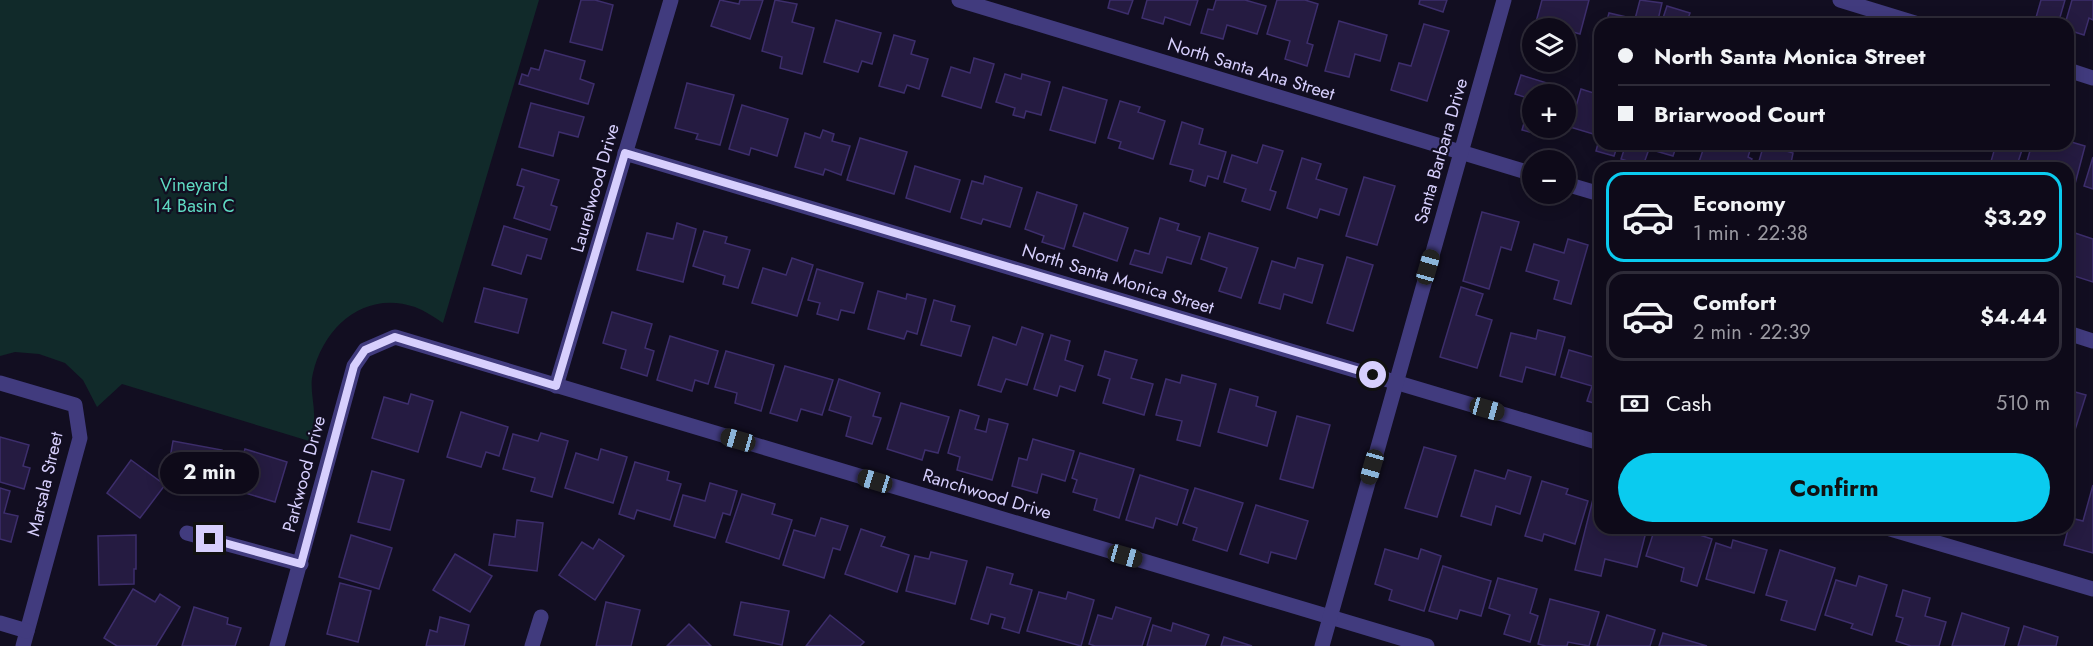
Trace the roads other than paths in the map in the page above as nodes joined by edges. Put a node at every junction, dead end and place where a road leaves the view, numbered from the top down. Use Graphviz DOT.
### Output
graph roads {
  1 [pos="670,0"];
  2 [pos="959,0"];
  3 [pos="1504,0"];
  4 [pos="1840,0"];
  5 [pos="1898,18"];
  6 [pos="2074,72"];
  7 [pos="2093,78"];
  8 [pos="625,153"];
  9 [pos="1461,153"];
  10 [pos="1522,171"];
  11 [pos="1576,187"];
  12 [pos="1594,192"];
  13 [pos="2074,335"];
  14 [pos="2093,341"];
  15 [pos="365,350"];
  16 [pos="1396,382"];
  17 [pos="0,383"];
  18 [pos="556,386"];
  19 [pos="1594,441"];
  20 [pos="187,533"];
  21 [pos="1907,534"];
  22 [pos="301,564"];
  23 [pos="2093,589"];
  24 [pos="541,617"];
  25 [pos="1330,617"];
  26 [pos="0,623"];
  27 [pos="27,630"];
  28 [pos="23,646"];
  29 [pos="278,646"];
  30 [pos="532,646"];
  31 [pos="1322,646"];
  32 [pos="1426,646"];
  1 -- 8 [label="street, Laurelwood Drive"];
  2 -- 9 [label="street, North Santa Ana Street"];
  3 -- 9 [label="street, Santa Barbara Drive"];
  4 -- 5 [label="street"];
  6 -- 7 [label="street"];
  8 -- 16 [label="street, North Santa Monica Street"];
  8 -- 18 [label="street, Laurelwood Drive"];
  9 -- 10 [label="street, North Santa Ana Street"];
  9 -- 16 [label="street, Santa Barbara Drive"];
  11 -- 12 [label="street"];
  13 -- 14 [label="street"];
  15 -- 18 [label="street, Ranchwood Drive"];
  15 -- 22 [label="street, Parkwood Drive"];
  16 -- 19 [label="street, North Santa Monica Street"];
  16 -- 25 [label="street, Santa Barbara Drive"];
  17 -- 27 [label="street, Marsala Street"];
  18 -- 25 [label="street, Ranchwood Drive"];
  20 -- 22 [label="street"];
  21 -- 23 [label="street"];
  22 -- 29 [label="street, Parkwood Drive"];
  24 -- 30 [label="street"];
  25 -- 31 [label="street, Santa Barbara Drive"];
  25 -- 32 [label="street, Ranchwood Drive"];
  26 -- 27 [label="street"];
  27 -- 28 [label="street, Marsala Street"];
}
